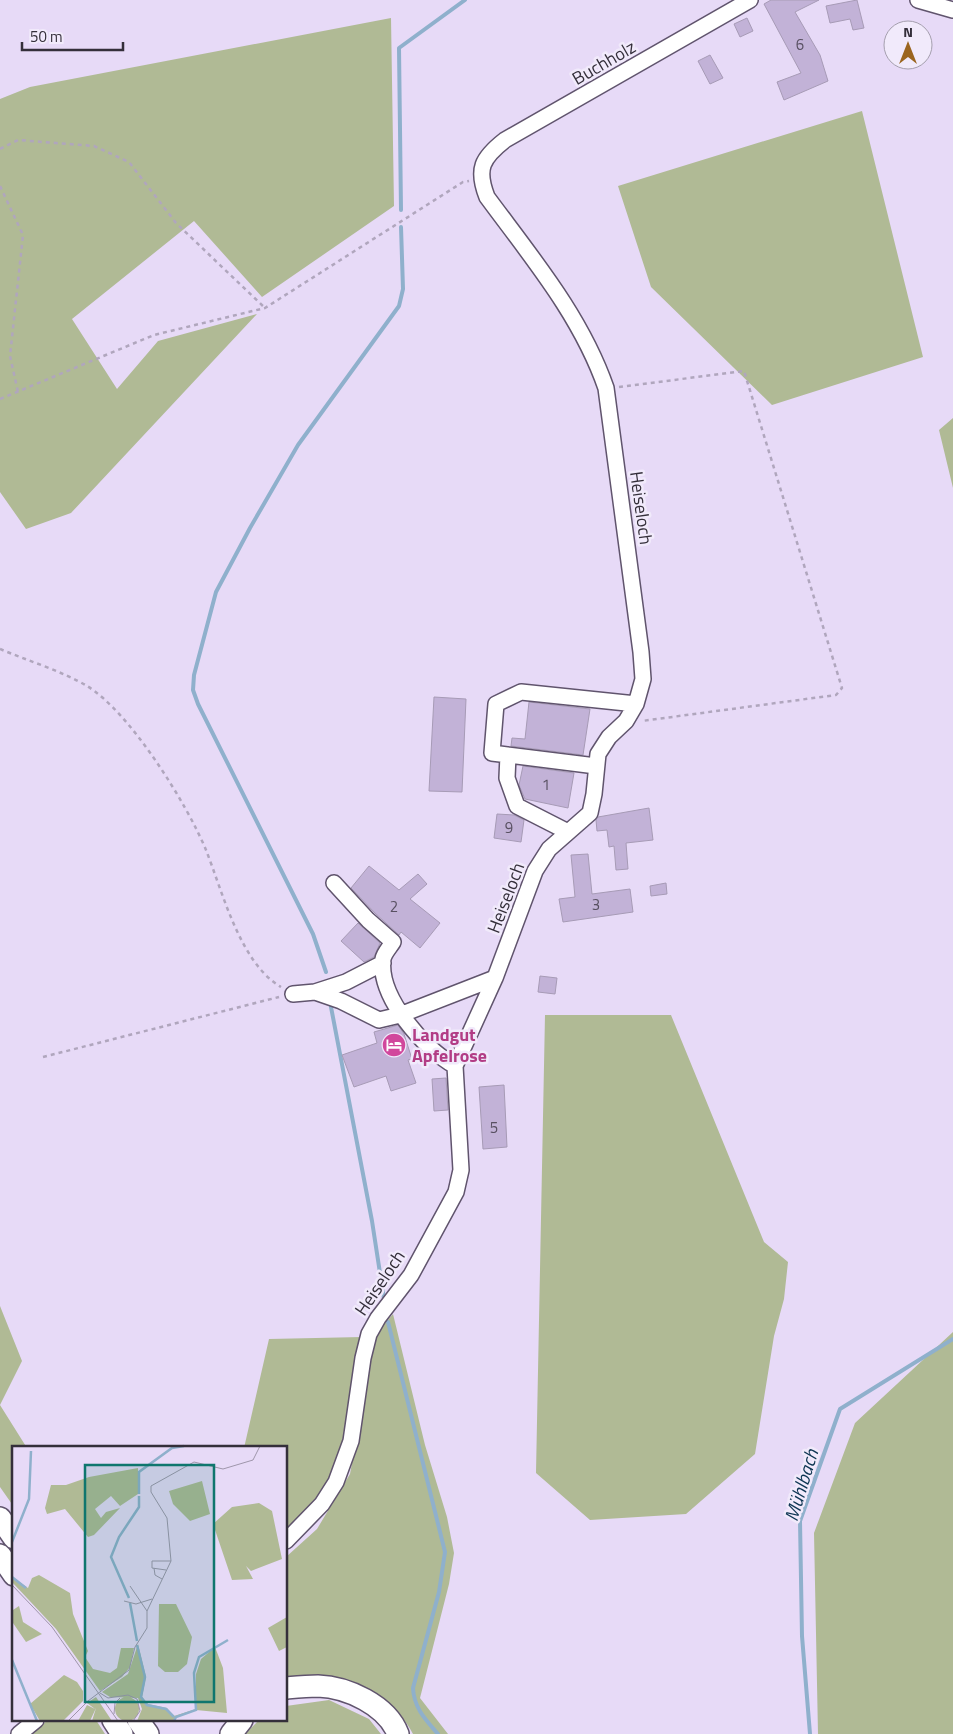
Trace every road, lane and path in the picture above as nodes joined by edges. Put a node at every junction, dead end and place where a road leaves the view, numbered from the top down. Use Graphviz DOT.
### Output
graph roads {
  1 [pos="750,0"];
  2 [pos="918,0"];
  3 [pos="953,10"];
  4 [pos="0,149"];
  5 [pos="480,180"];
  6 [pos="0,186"];
  7 [pos="265,308"];
  8 [pos="606,388"];
  9 [pos="18,392"];
  10 [pos="0,399"];
  11 [pos="0,649"];
  12 [pos="636,704"];
  13 [pos="626,721"];
  14 [pos="508,755"];
  15 [pos="596,766"];
  16 [pos="568,832"];
  17 [pos="334,883"];
  18 [pos="383,964"];
  19 [pos="495,978"];
  20 [pos="315,992"];
  21 [pos="293,994"];
  22 [pos="400,1015"];
  23 [pos="43,1057"];
  24 [pos="455,1066"];
  25 [pos="0,1518"];
  26 [pos="12,1535"];
  27 [pos="288,1539"];
  28 [pos="0,1555"];
  29 [pos="12,1572"];
  30 [pos="318,1686"];
  31 [pos="288,1688"];
  32 [pos="288,1695"];
  33 [pos="34,1722"];
  34 [pos="114,1722"];
  35 [pos="139,1722"];
  36 [pos="240,1722"];
  37 [pos="19,1734"];
  38 [pos="122,1734"];
  39 [pos="148,1734"];
  40 [pos="231,1734"];
  41 [pos="398,1734"];
  1 -- 5 [label="street, Buchholz"];
  2 -- 3 [label="street"];
  4 -- 7 [label="path"];
  5 -- 7 [label="path"];
  5 -- 8 [label="street, Heiseloch"];
  6 -- 9 [label="path"];
  7 -- 9 [label="path"];
  8 -- 12 [label="street, Heiseloch"];
  8 -- 13 [label="path"];
  9 -- 10 [label="path"];
  11 -- 21 [label="path"];
  12 -- 13 [label="street, Heiseloch"];
  12 -- 14 [label="street"];
  13 -- 15 [label="street, Heiseloch"];
  14 -- 15 [label="street"];
  14 -- 16 [label="street"];
  15 -- 16 [label="street, Heiseloch"];
  16 -- 19 [label="street, Heiseloch"];
  17 -- 18 [label="street"];
  18 -- 20 [label="street"];
  18 -- 22 [label="street"];
  19 -- 22 [label="street"];
  19 -- 24 [label="street, Heiseloch"];
  20 -- 21 [label="street"];
  20 -- 22 [label="street"];
  21 -- 23 [label="path"];
  22 -- 24 [label="street"];
  24 -- 27 [label="street, Heiseloch"];
  25 -- 26 [label="highway"];
  28 -- 29 [label="highway"];
  30 -- 31 [label="highway"];
  30 -- 32 [label="highway"];
  30 -- 41 [label="highway"];
  33 -- 37 [label="street"];
  34 -- 38 [label="highway"];
  35 -- 39 [label="highway"];
  36 -- 40 [label="highway"];
}
